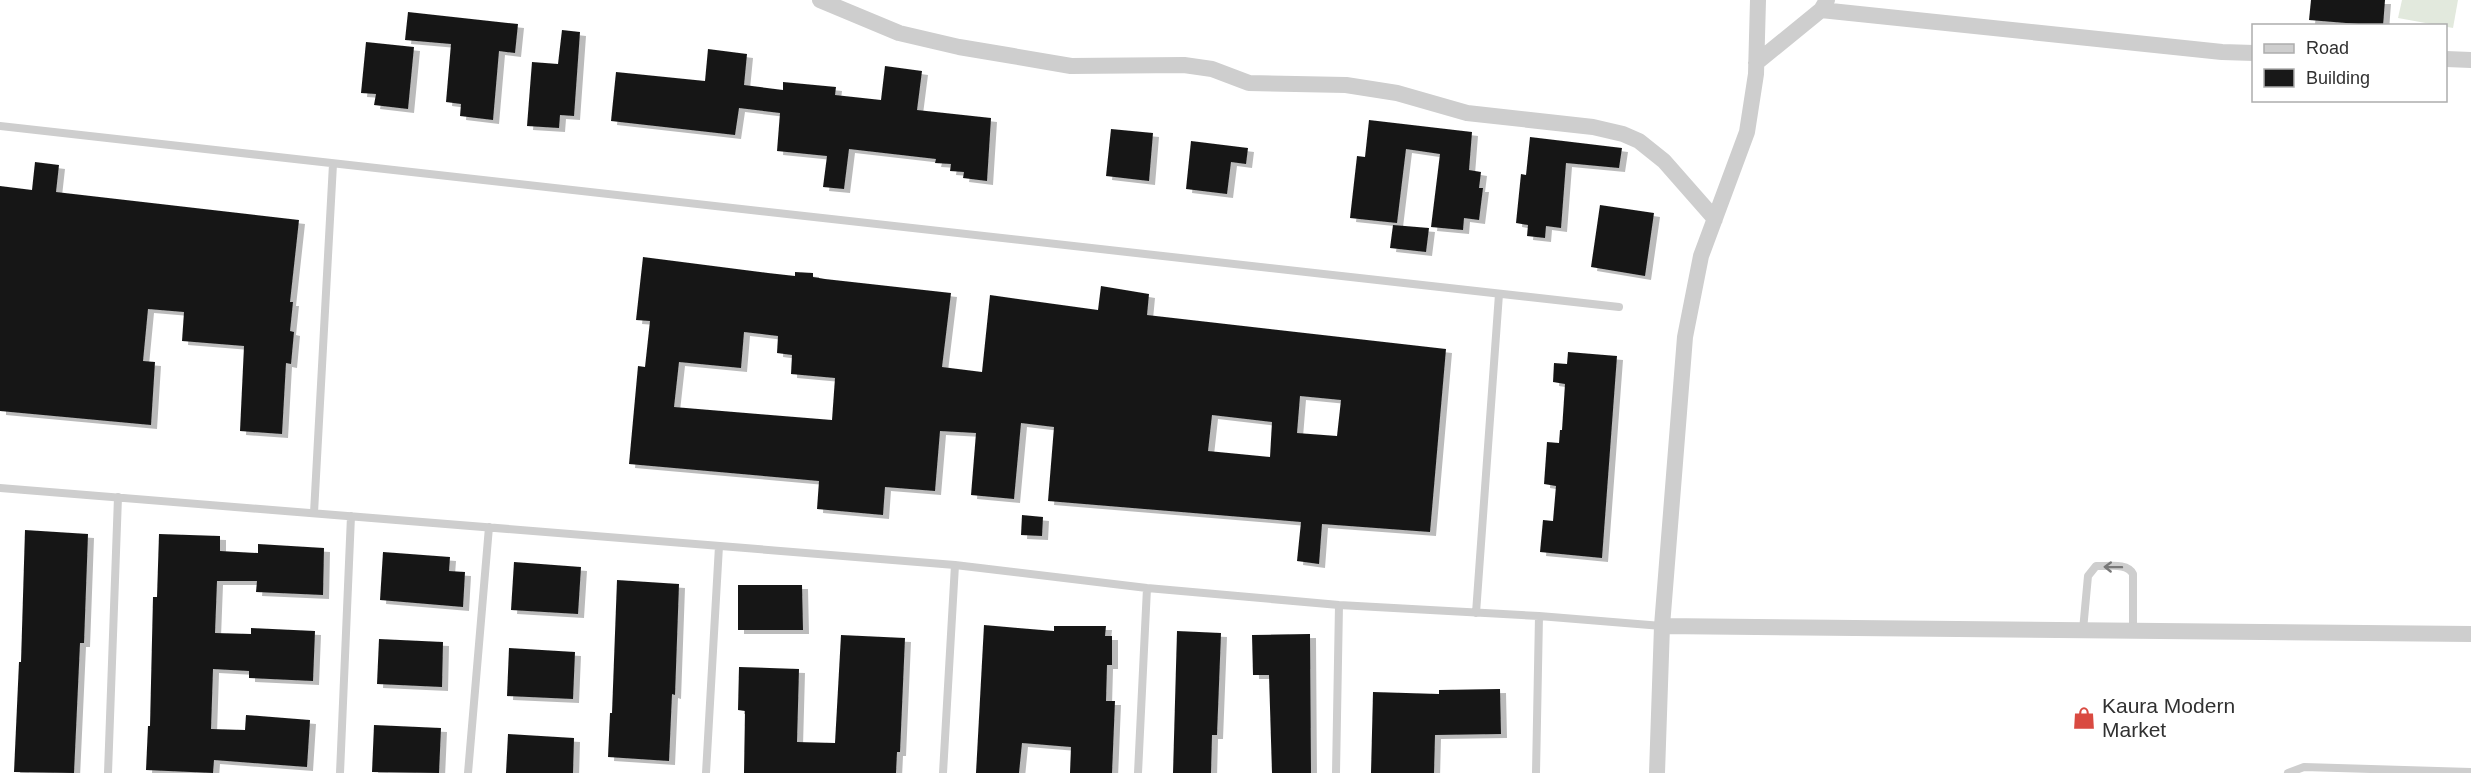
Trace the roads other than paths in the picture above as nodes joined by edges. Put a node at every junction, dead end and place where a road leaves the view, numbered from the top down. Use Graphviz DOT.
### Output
graph roads {
  1 [pos="820,0"];
  2 [pos="1758,0"];
  3 [pos="1825,5"];
  4 [pos="2252,53"];
  5 [pos="2447,59"];
  6 [pos="2471,60"];
  7 [pos="1756,63"];
  8 [pos="0,126"];
  9 [pos="333,164"];
  10 [pos="1715,219"];
  11 [pos="1499,294"];
  12 [pos="1619,307"];
  13 [pos="0,488"];
  14 [pos="118,497"];
  15 [pos="314,513"];
  16 [pos="351,516"];
  17 [pos="489,528"];
  18 [pos="719,546"];
  19 [pos="955,565"];
  20 [pos="1147,588"];
  21 [pos="1339,605"];
  22 [pos="1476,613"];
  23 [pos="1539,616"];
  24 [pos="1662,626"];
  25 [pos="2083,630"];
  26 [pos="2133,631"];
  27 [pos="2471,634"];
  28 [pos="2471,772"];
  29 [pos="108,773"];
  30 [pos="340,773"];
  31 [pos="468,773"];
  32 [pos="706,773"];
  33 [pos="943,773"];
  34 [pos="1138,773"];
  35 [pos="1336,773"];
  36 [pos="1536,773"];
  37 [pos="1657,773"];
  38 [pos="2288,773"];
  1 -- 10 [label="street"];
  2 -- 7 [label="street"];
  3 -- 4 [label="street"];
  3 -- 7 [label="street"];
  5 -- 6 [label="street"];
  7 -- 10 [label="street"];
  8 -- 9 [label="lane"];
  9 -- 11 [label="lane"];
  9 -- 15 [label="lane"];
  10 -- 24 [label="street"];
  11 -- 12 [label="lane"];
  11 -- 22 [label="lane"];
  13 -- 14 [label="lane"];
  14 -- 15 [label="lane"];
  14 -- 29 [label="lane"];
  15 -- 16 [label="lane"];
  16 -- 17 [label="lane"];
  16 -- 30 [label="lane"];
  17 -- 18 [label="lane"];
  17 -- 31 [label="lane"];
  18 -- 19 [label="lane"];
  18 -- 32 [label="lane"];
  19 -- 20 [label="lane"];
  19 -- 33 [label="lane"];
  20 -- 21 [label="lane"];
  20 -- 34 [label="lane"];
  21 -- 22 [label="lane"];
  21 -- 35 [label="lane"];
  22 -- 23 [label="lane"];
  23 -- 24 [label="lane"];
  23 -- 36 [label="lane"];
  24 -- 25 [label="street"];
  24 -- 37 [label="street"];
  25 -- 26 [label="street"];
  26 -- 25 [label="lane, one-way"];
  26 -- 27 [label="street"];
  28 -- 38 [label="lane"];
}
